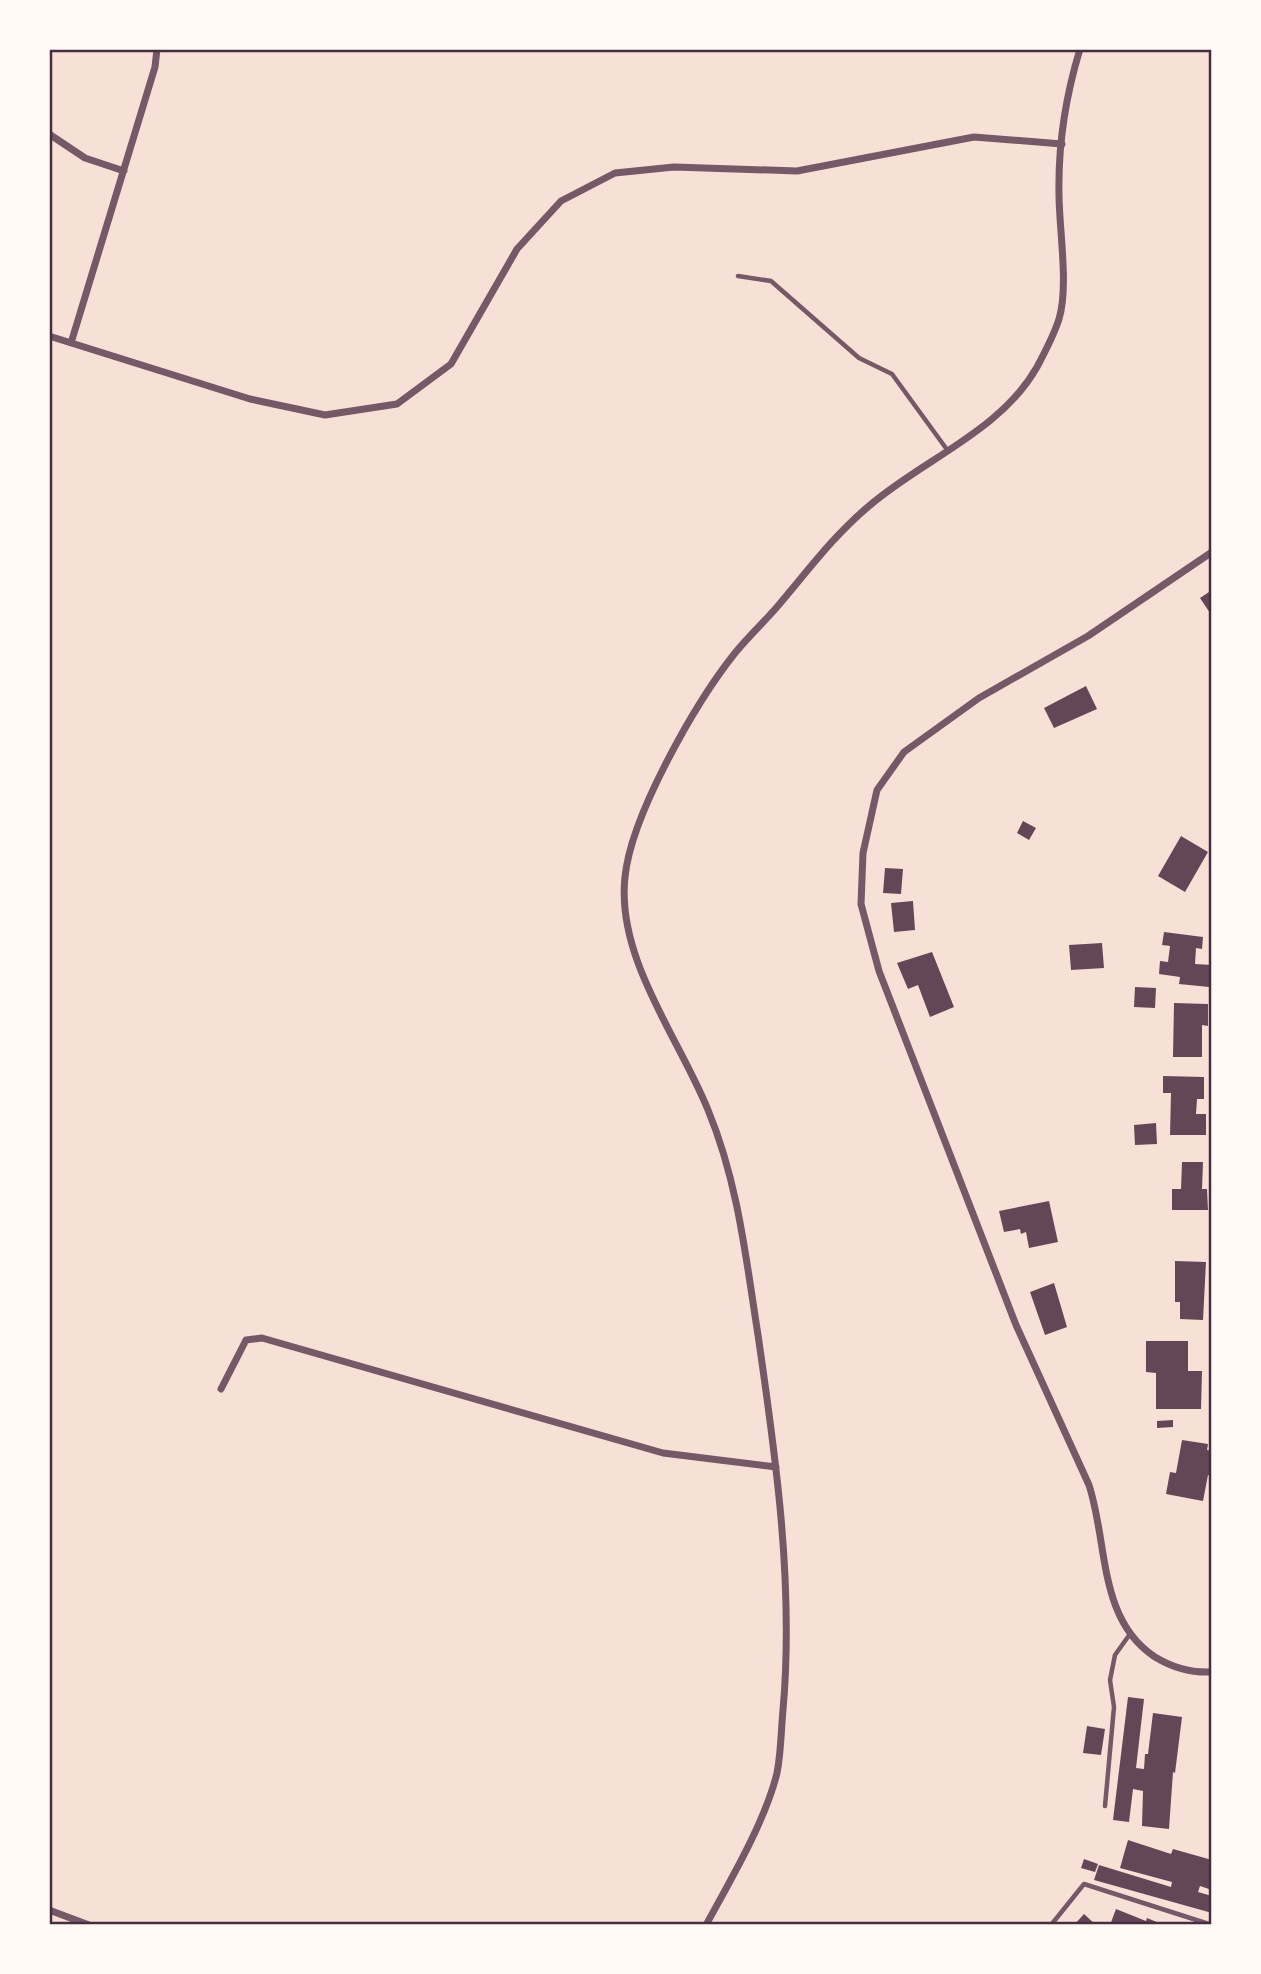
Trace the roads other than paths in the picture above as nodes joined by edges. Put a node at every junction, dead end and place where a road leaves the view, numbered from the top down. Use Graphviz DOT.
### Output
graph roads {
  1 [pos="157,49"];
  2 [pos="1080,49"];
  3 [pos="49,134"];
  4 [pos="1062,144"];
  5 [pos="124,171"];
  6 [pos="738,276"];
  7 [pos="49,336"];
  8 [pos="71,342"];
  9 [pos="948,451"];
  10 [pos="1212,552"];
  11 [pos="221,1389"];
  12 [pos="776,1467"];
  13 [pos="1130,1634"];
  14 [pos="1212,1672"];
  15 [pos="1105,1806"];
  16 [pos="49,1910"];
  17 [pos="88,1924"];
  18 [pos="706,1925"];
  19 [pos="1051,1925"];
  20 [pos="1212,1925"];
  1 -- 5 [label="street"];
  2 -- 4 [label="street"];
  3 -- 5 [label="street"];
  4 -- 8 [label="street"];
  4 -- 9 [label="street"];
  5 -- 8 [label="street"];
  6 -- 9 [label="lane"];
  7 -- 8 [label="street"];
  9 -- 12 [label="street"];
  10 -- 13 [label="street"];
  11 -- 12 [label="street"];
  12 -- 18 [label="street"];
  13 -- 14 [label="street"];
  13 -- 15 [label="lane"];
  16 -- 17 [label="street"];
  19 -- 20 [label="lane"];
}
